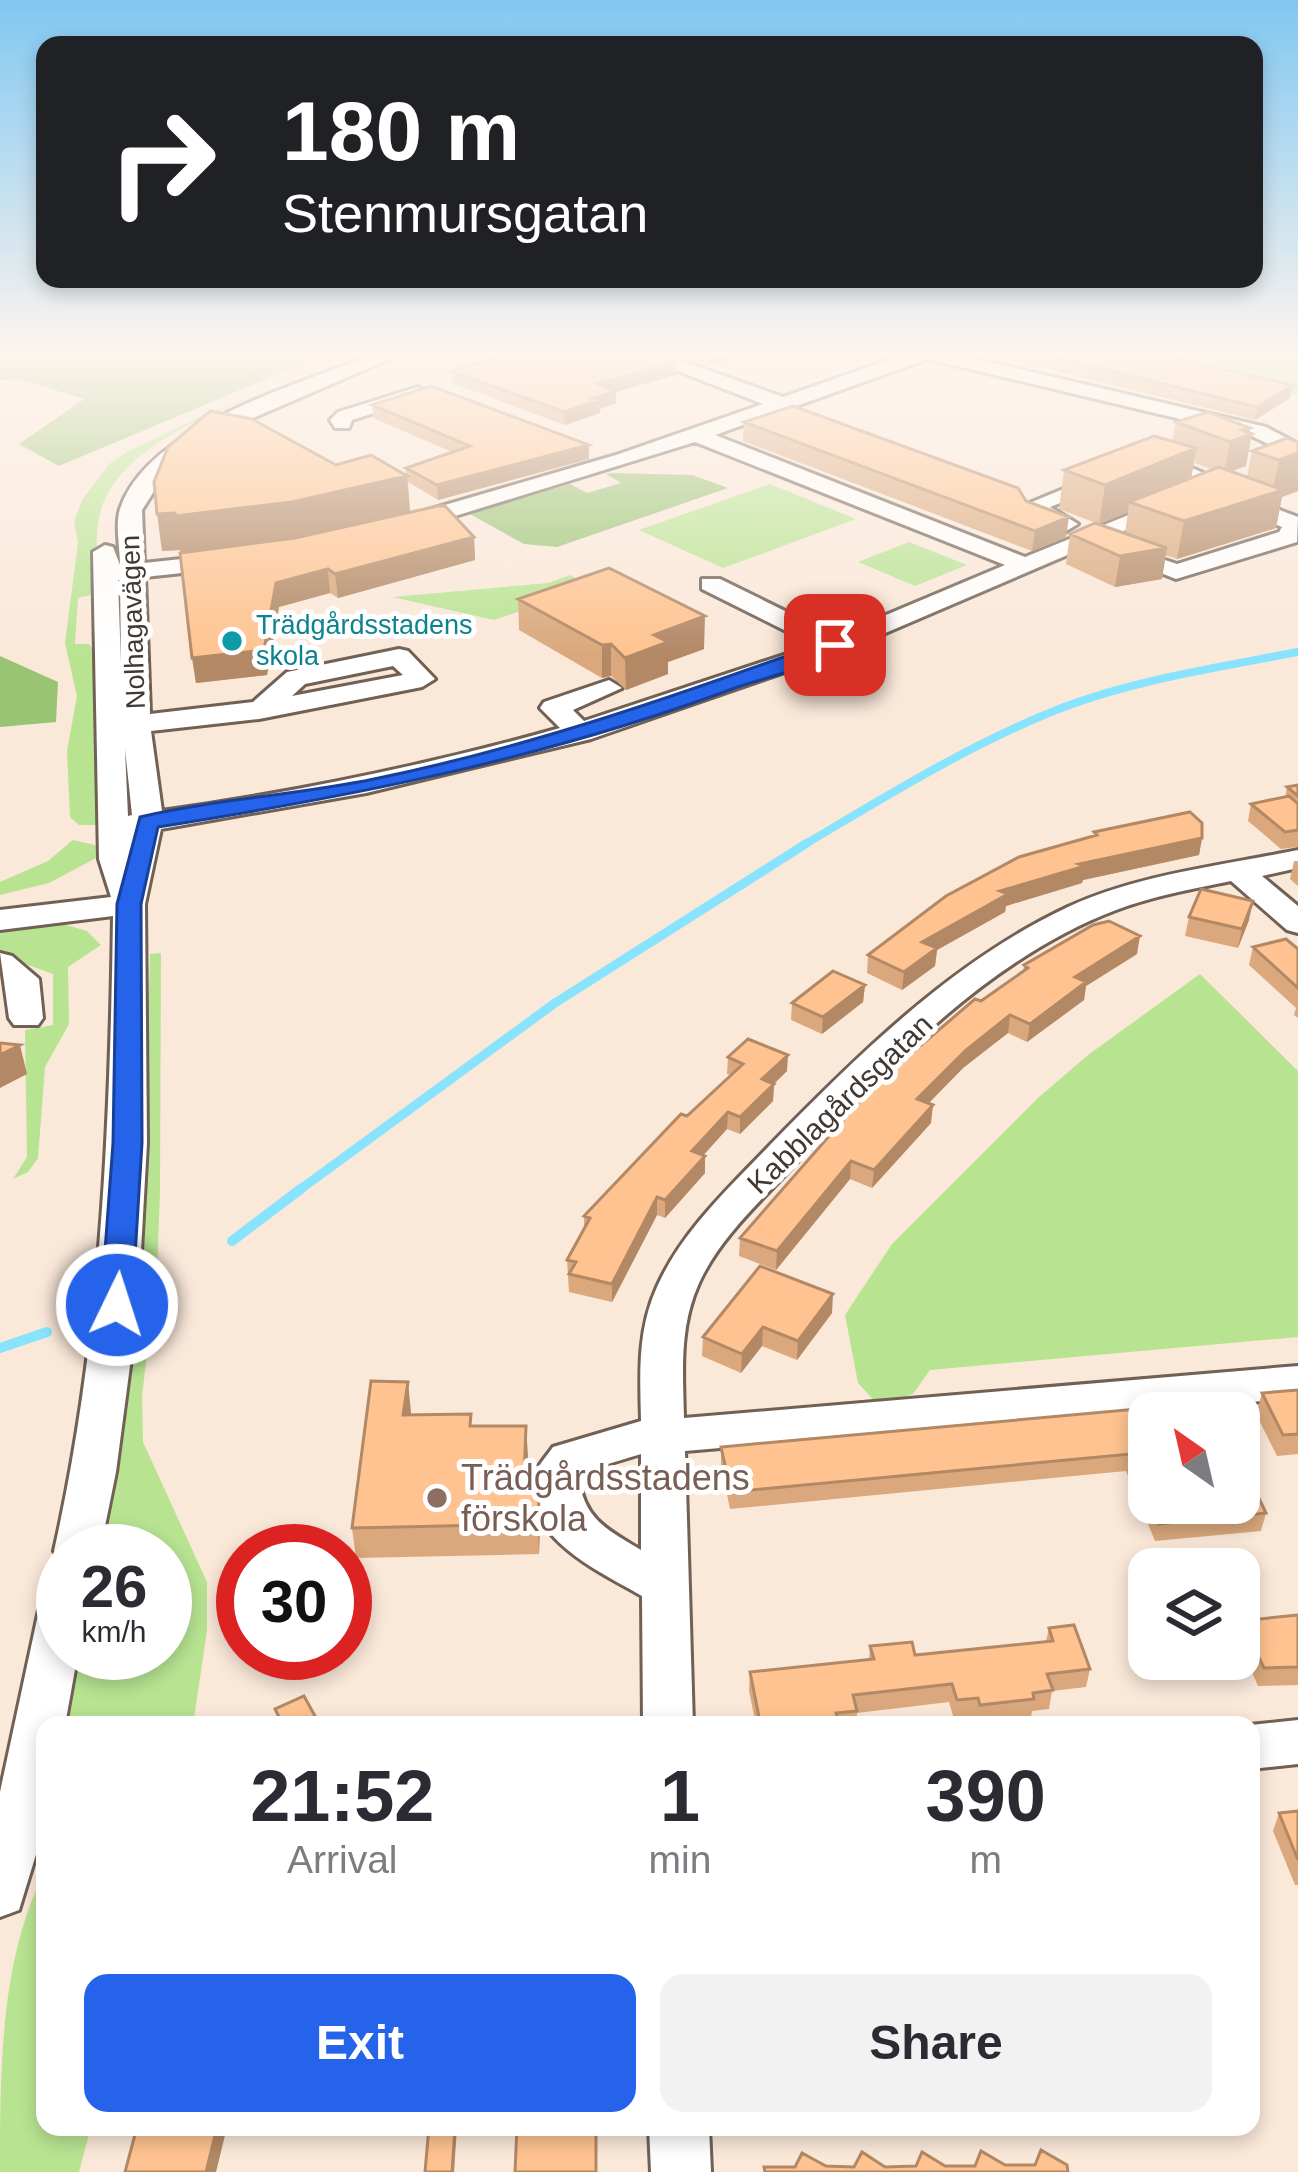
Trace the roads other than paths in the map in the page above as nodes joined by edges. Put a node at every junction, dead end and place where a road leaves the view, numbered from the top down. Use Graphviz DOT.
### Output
graph roads {
  1 [pos="153,453"];
  2 [pos="175,453"];
  3 [pos="605,453"];
  4 [pos="643,453"];
  5 [pos="743,453"];
  6 [pos="623,460"];
  7 [pos="1225,485"];
  8 [pos="408,494"];
  9 [pos="442,514"];
  10 [pos="385,530"];
  11 [pos="1093,538"];
  12 [pos="251,558"];
  13 [pos="1028,566"];
  14 [pos="119,572"];
  15 [pos="711,584"];
  16 [pos="835,645"];
  17 [pos="609,688"];
  18 [pos="259,711"];
  19 [pos="136,724"];
  20 [pos="581,733"];
  21 [pos="148,822"];
  22 [pos="113,826"];
  23 [pos="1298,859"];
  24 [pos="1239,872"];
  25 [pos="129,904"];
  26 [pos="0,920"];
  27 [pos="1298,923"];
  28 [pos="0,963"];
  29 [pos="26,1018"];
  30 [pos="1298,1382"];
  31 [pos="661,1438"];
  32 [pos="83,1524"];
  33 [pos="663,1586"];
  34 [pos="46,1680"];
  35 [pos="40,1716"];
  36 [pos="668,1716"];
  37 [pos="1298,1742"];
  38 [pos="1260,1746"];
  39 [pos="36,1786"];
  40 [pos="34,1821"];
  41 [pos="0,1892"];
  42 [pos="679,2136"];
  43 [pos="681,2172"];
  1 -- 14 [label="street, Nolhagavägen"];
  2 -- 14 [label="street, Nolhagavägen"];
  3 -- 6 [label="street"];
  4 -- 6 [label="street"];
  5 -- 13 [label="street"];
  6 -- 9 [label="street"];
  7 -- 11 [label="street"];
  7 -- 11 [label="street"];
  7 -- 11 [label="street"];
  8 -- 9 [label="street"];
  9 -- 10 [label="street"];
  11 -- 13 [label="street"];
  12 -- 14 [label="street"];
  13 -- 16 [label="street"];
  14 -- 19 [label="street, Nolhagavägen"];
  14 -- 22 [label="street, Nolhagavägen"];
  15 -- 16 [label="street"];
  16 -- 20 [label="street"];
  17 -- 20 [label="street"];
  18 -- 18 [label="street"];
  18 -- 19 [label="street"];
  19 -- 21 [label="street, Nolhagavägen"];
  20 -- 21 [label="street"];
  21 -- 22 [label="street"];
  21 -- 25 [label="street, Nolhagavägen"];
  22 -- 25 [label="street, Nolhagavägen"];
  23 -- 24 [label="street, Kabblagårdsgatan"];
  24 -- 27 [label="street"];
  24 -- 31 [label="street, Kabblagårdsgatan"];
  25 -- 26 [label="street"];
  25 -- 32 [label="street, Nolhagavägen"];
  28 -- 29 [label="street"];
  30 -- 31 [label="street"];
  31 -- 33 [label="street, Kabblagårdsgatan"];
  31 -- 33 [label="street"];
  33 -- 36 [label="street, Kabblagårdsgatan"];
  34 -- 35 [label="street"];
  37 -- 38 [label="street"];
  39 -- 40 [label="street"];
  40 -- 41 [label="street"];
  42 -- 43 [label="street"];
}
